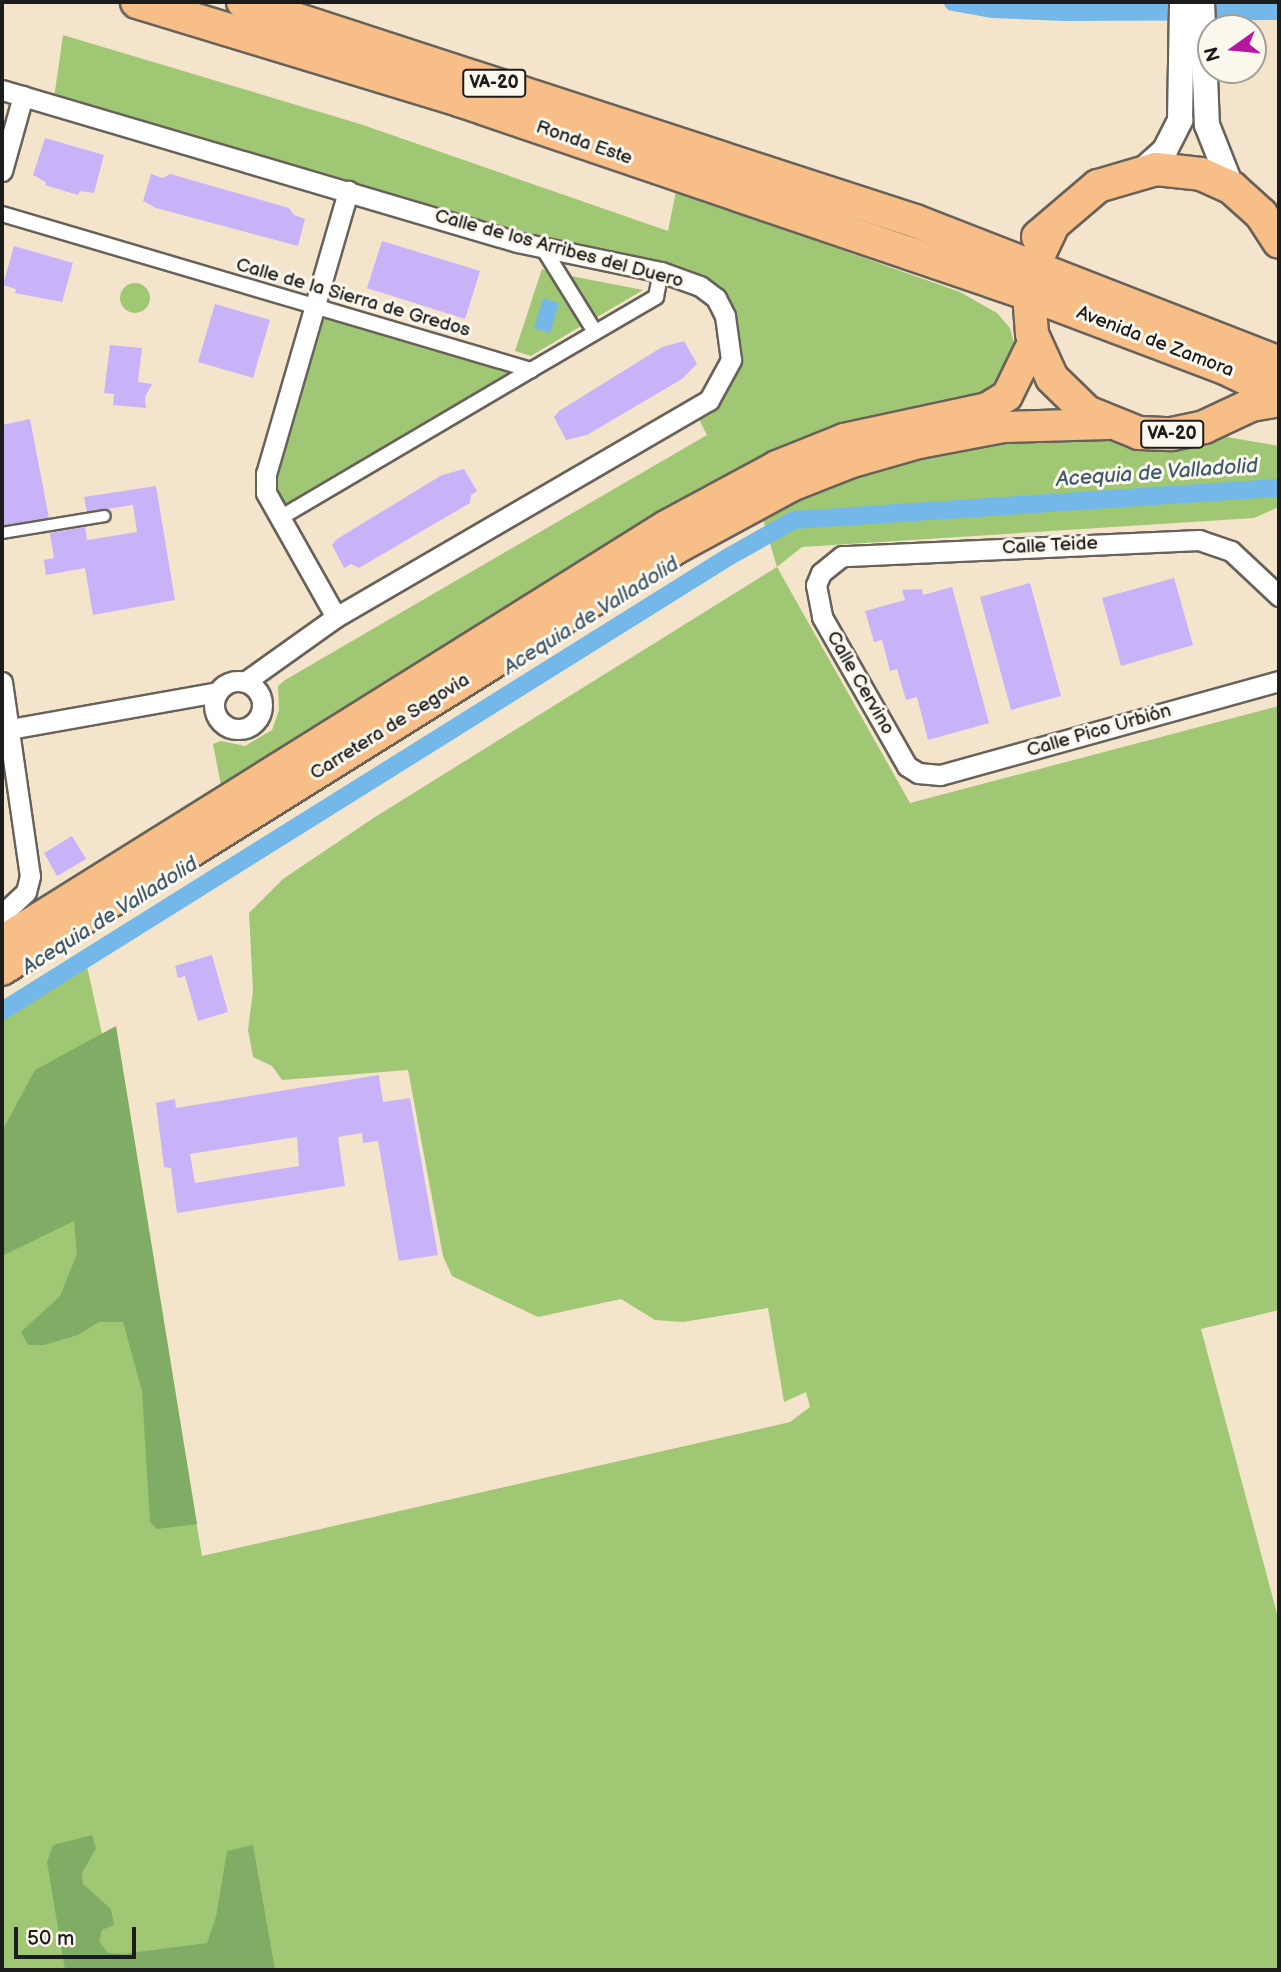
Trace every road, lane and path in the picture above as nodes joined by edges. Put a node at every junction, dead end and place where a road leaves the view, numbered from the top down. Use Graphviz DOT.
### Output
graph roads {
  1 [pos="136,2"];
  2 [pos="243,2"];
  3 [pos="1198,2"];
  4 [pos="1192,30"];
  5 [pos="2,90"];
  6 [pos="23,96"];
  7 [pos="1143,170"];
  8 [pos="2,171"];
  9 [pos="1232,188"];
  10 [pos="348,191"];
  11 [pos="2,214"];
  12 [pos="1270,216"];
  13 [pos="1053,225"];
  14 [pos="1279,242"];
  15 [pos="871,243"];
  16 [pos="974,243"];
  17 [pos="543,248"];
  18 [pos="661,272"];
  19 [pos="1031,280"];
  20 [pos="316,308"];
  21 [pos="595,332"];
  22 [pos="1033,337"];
  23 [pos="531,370"];
  24 [pos="1276,377"];
  25 [pos="1108,424"];
  26 [pos="105,516"];
  27 [pos="280,518"];
  28 [pos="2,533"];
  29 [pos="816,585"];
  30 [pos="1279,596"];
  31 [pos="336,617"];
  32 [pos="1279,681"];
  33 [pos="2,682"];
  34 [pos="251,686"];
  35 [pos="211,698"];
  36 [pos="10,730"];
  37 [pos="918,773"];
  38 [pos="2,914"];
  39 [pos="2,941"];
  40 [pos="2,970"];
  1 -- 15 [label="highway, Ronda Este / VA-20"];
  2 -- 16 [label="highway, Ronda Este / VA-20"];
  3 -- 4 [label="street"];
  4 -- 7 [label="street"];
  4 -- 9 [label="street"];
  5 -- 6 [label="street, Calle de los Arribes del Duero"];
  6 -- 8 [label="street"];
  6 -- 10 [label="street, Calle de los Arribes del Duero"];
  7 -- 9 [label="highway, VA-20"];
  7 -- 13 [label="highway, VA-20"];
  9 -- 12 [label="highway, VA-20"];
  10 -- 17 [label="street, Calle de los Arribes del Duero"];
  10 -- 20 [label="street"];
  11 -- 20 [label="street, Calle de la Sierra de Gredos"];
  12 -- 14 [label="highway, VA-20"];
  13 -- 16 [label="highway"];
  13 -- 19 [label="highway, VA-20"];
  15 -- 19 [label="highway, Ronda Este / VA-20"];
  15 -- 22 [label="highway"];
  16 -- 19 [label="highway, Ronda Este / VA-20"];
  17 -- 18 [label="street, Calle de los Arribes del Duero"];
  17 -- 21 [label="street"];
  18 -- 21 [label="street"];
  18 -- 31 [label="street, Calle de los Arribes del Duero"];
  19 -- 22 [label="highway, VA-20"];
  19 -- 24 [label="highway, Avenida de Zamora"];
  20 -- 23 [label="street, Calle de la Sierra de Gredos"];
  20 -- 27 [label="street"];
  21 -- 23 [label="street"];
  22 -- 25 [label="highway, VA-20"];
  22 -- 39 [label="main road, Carretera de Segovia"];
  23 -- 27 [label="street"];
  24 -- 25 [label="highway, VA-20"];
  25 -- 40 [label="main road, Carretera de Segovia"];
  26 -- 28 [label="lane"];
  27 -- 31 [label="street"];
  29 -- 30 [label="street, Calle Teide"];
  29 -- 37 [label="street, Calle Cervino"];
  31 -- 34 [label="street, Calle de los Arribes del Duero"];
  32 -- 37 [label="street, Calle Pico Urbión"];
  33 -- 36 [label="street"];
  34 -- 35 [label="street"];
  34 -- 35 [label="street"];
  35 -- 36 [label="street"];
  36 -- 38 [label="street"];
}
